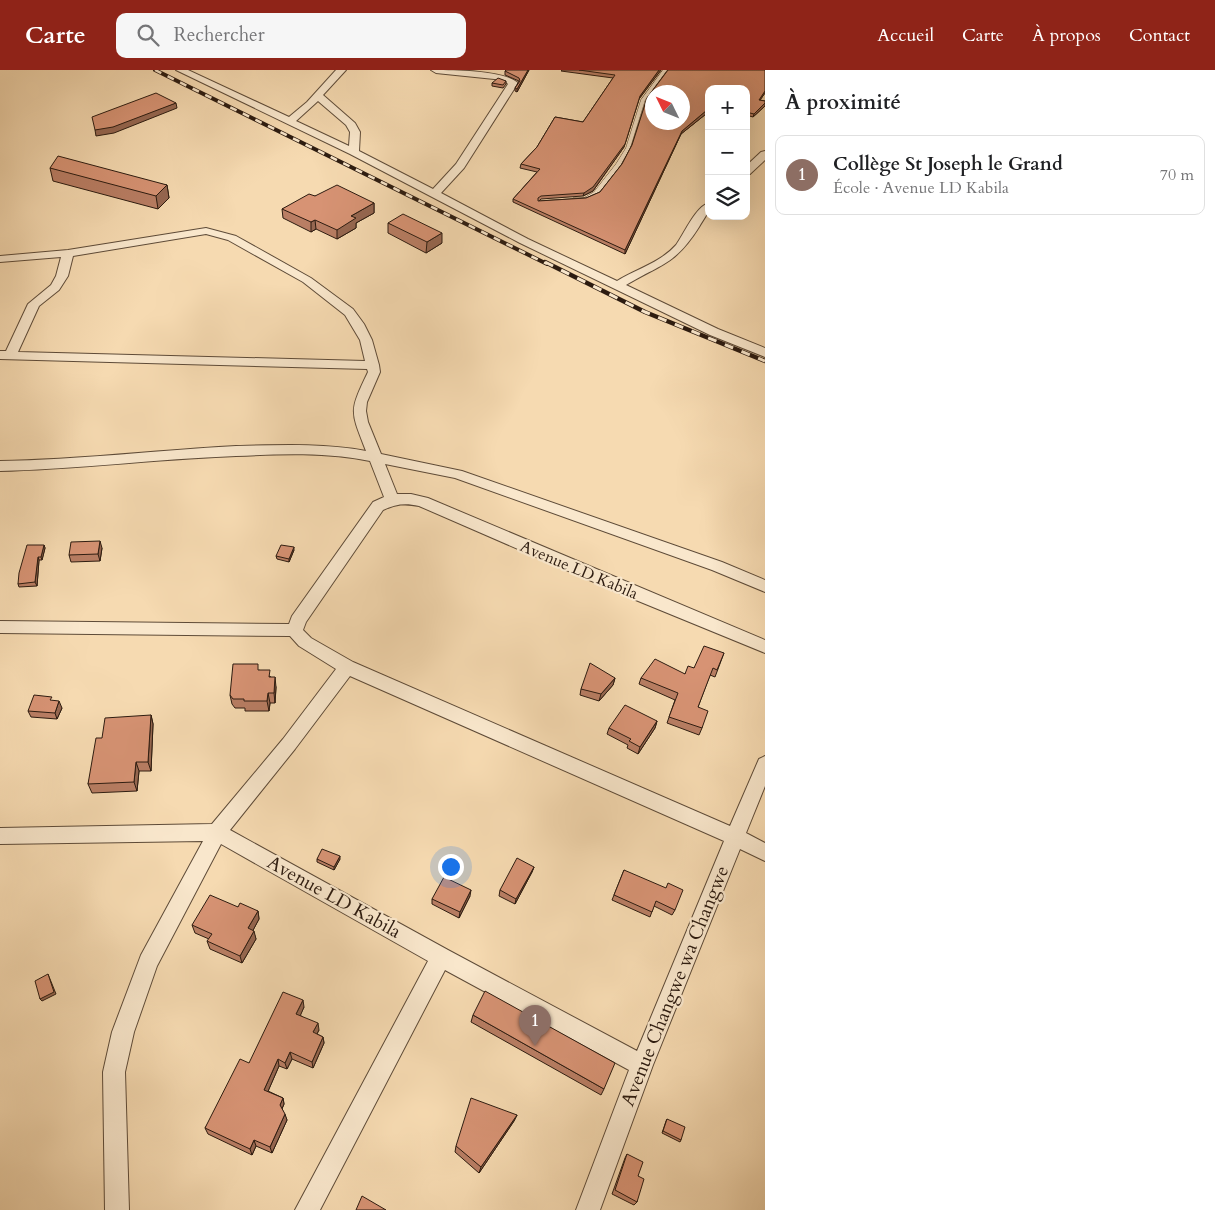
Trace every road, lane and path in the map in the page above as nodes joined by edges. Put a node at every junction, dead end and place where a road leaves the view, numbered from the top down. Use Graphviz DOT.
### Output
graph roads {
  1 [pos="180,70"];
  2 [pos="341,70"];
  3 [pos="436,70"];
  4 [pos="665,70"];
  5 [pos="318,96"];
  6 [pos="290,120"];
  7 [pos="354,152"];
  8 [pos="765,154"];
  9 [pos="750,168"];
  10 [pos="434,194"];
  11 [pos="567,200"];
  12 [pos="705,211"];
  13 [pos="68,253"];
  14 [pos="0,260"];
  15 [pos="617,286"];
  16 [pos="765,353"];
  17 [pos="5,356"];
  18 [pos="373,365"];
  19 [pos="376,459"];
  20 [pos="0,466"];
  21 [pos="392,499"];
  22 [pos="765,586"];
  23 [pos="0,627"];
  24 [pos="295,630"];
  25 [pos="765,647"];
  26 [pos="347,667"];
  27 [pos="765,764"];
  28 [pos="217,832"];
  29 [pos="0,836"];
  30 [pos="735,837"];
  31 [pos="765,852"];
  32 [pos="441,957"];
  33 [pos="642,1065"];
  34 [pos="117,1210"];
  35 [pos="307,1210"];
  36 [pos="588,1210"];
  1 -- 6 [label="street"];
  2 -- 5 [label="street"];
  3 -- 10 [label="street"];
  4 -- 11 [label="lane"];
  5 -- 6 [label="street"];
  5 -- 7 [label="street"];
  6 -- 7 [label="street"];
  7 -- 10 [label="street"];
  8 -- 9 [label="street"];
  10 -- 15 [label="street"];
  12 -- 15 [label="street"];
  13 -- 14 [label="street"];
  13 -- 17 [label="street"];
  13 -- 18 [label="street"];
  15 -- 16 [label="street"];
  17 -- 18 [label="street"];
  18 -- 19 [label="street"];
  19 -- 20 [label="street"];
  19 -- 21 [label="street"];
  19 -- 22 [label="street"];
  21 -- 24 [label="street"];
  21 -- 25 [label="street, Avenue LD Kabila"];
  23 -- 24 [label="street"];
  24 -- 26 [label="street"];
  26 -- 28 [label="street"];
  26 -- 30 [label="street"];
  27 -- 30 [label="street, Avenue Changwe wa Changwe"];
  28 -- 29 [label="street"];
  28 -- 32 [label="street, Avenue LD Kabila"];
  28 -- 34 [label="street"];
  30 -- 31 [label="street"];
  30 -- 33 [label="street, Avenue Changwe wa Changwe"];
  32 -- 33 [label="street, Avenue LD Kabila"];
  32 -- 35 [label="street"];
  33 -- 36 [label="street, Avenue Changwe wa Changwe"];
}
